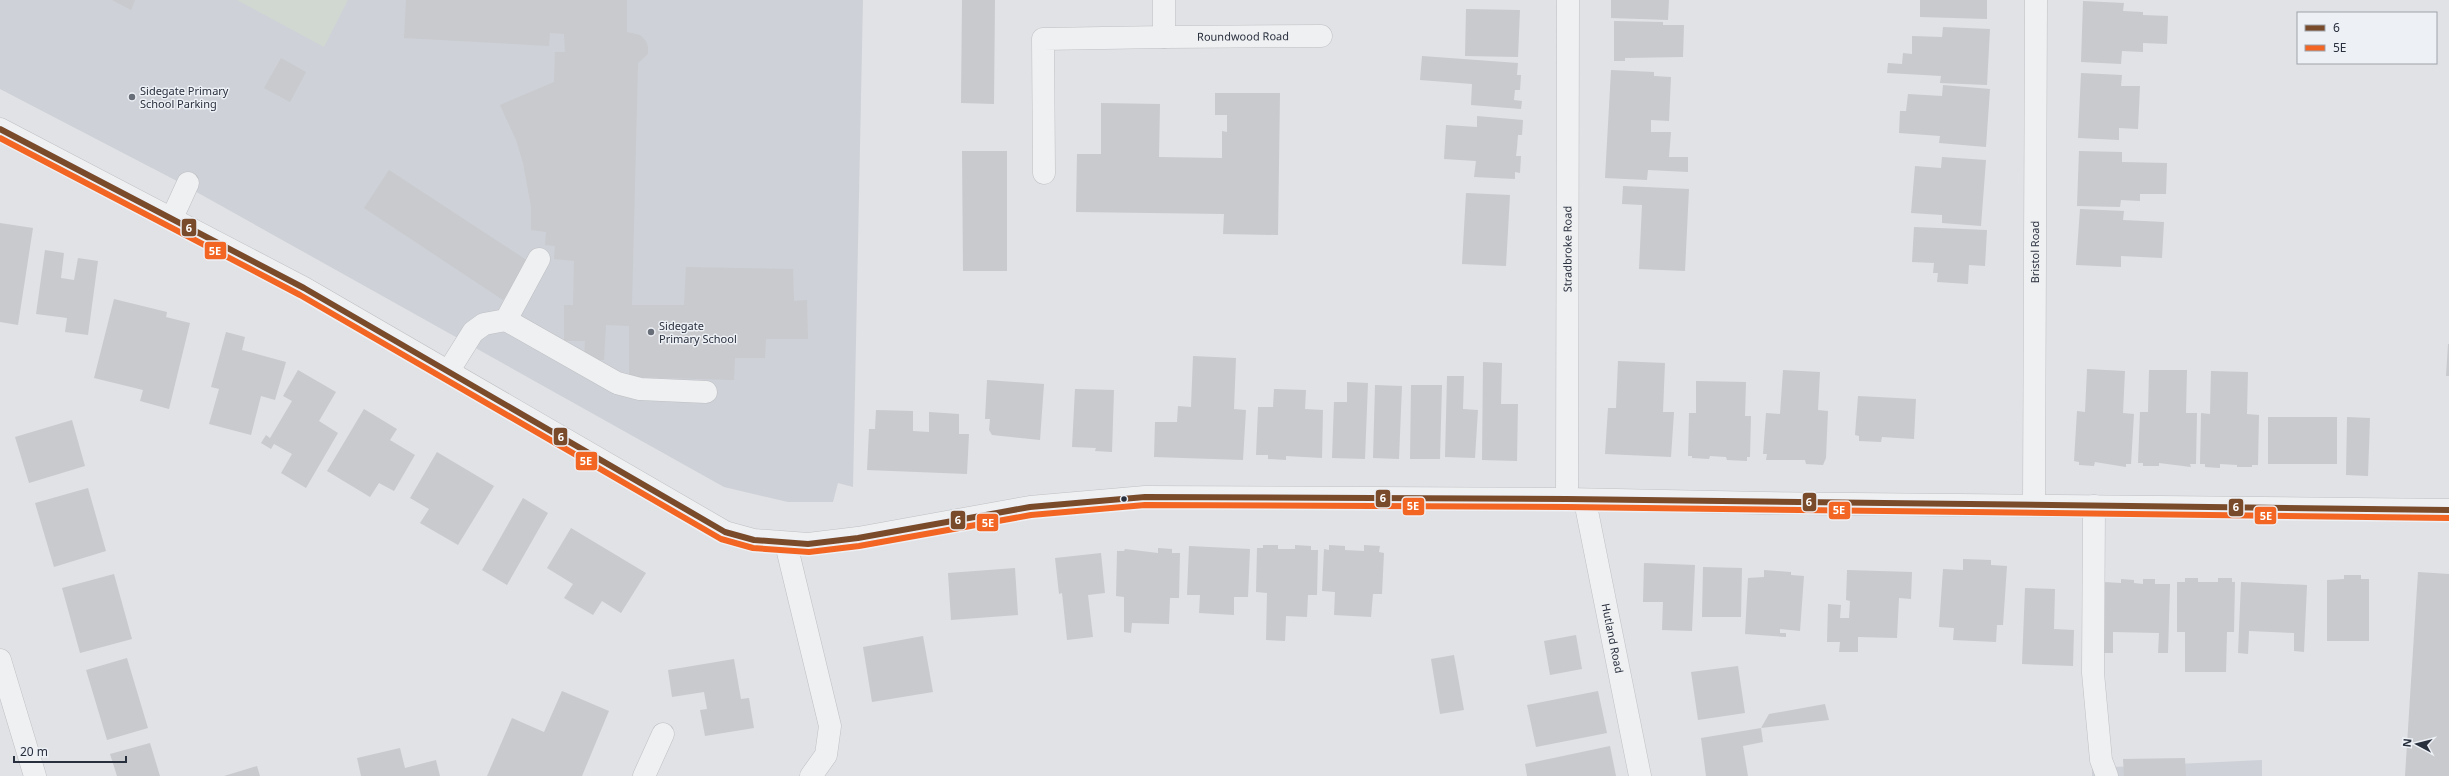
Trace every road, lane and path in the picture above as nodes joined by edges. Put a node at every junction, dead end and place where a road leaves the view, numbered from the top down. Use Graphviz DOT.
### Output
graph roads {
  1 [pos="1164,0"];
  2 [pos="1568,0"];
  3 [pos="2036,0"];
  4 [pos="1322,36"];
  5 [pos="1164,38"];
  6 [pos="0,129"];
  7 [pos="1044,174"];
  8 [pos="188,183"];
  9 [pos="172,218"];
  10 [pos="539,259"];
  11 [pos="506,320"];
  12 [pos="448,372"];
  13 [pos="706,392"];
  14 [pos="1576,500"];
  15 [pos="2034,505"];
  16 [pos="2094,506"];
  17 [pos="2449,510"];
  18 [pos="786,544"];
  19 [pos="0,660"];
  20 [pos="663,734"];
  21 [pos="35,776"];
  22 [pos="644,776"];
  23 [pos="811,776"];
  24 [pos="1640,776"];
  25 [pos="2107,776"];
  1 -- 5 [label="street"];
  2 -- 14 [label="street, Stradbroke Road"];
  3 -- 15 [label="street, Bristol Road"];
  4 -- 5 [label="street, Roundwood Road"];
  5 -- 7 [label="street, Roundwood Road"];
  6 -- 9 [label="street"];
  8 -- 9 [label="street"];
  9 -- 12 [label="street"];
  10 -- 11 [label="street"];
  11 -- 12 [label="street"];
  11 -- 13 [label="street"];
  12 -- 18 [label="street"];
  14 -- 15 [label="street"];
  14 -- 18 [label="street"];
  14 -- 24 [label="street, Hutland Road"];
  15 -- 16 [label="street"];
  16 -- 17 [label="street"];
  16 -- 25 [label="street"];
  18 -- 23 [label="street"];
  19 -- 21 [label="street"];
  20 -- 22 [label="street"];
}
